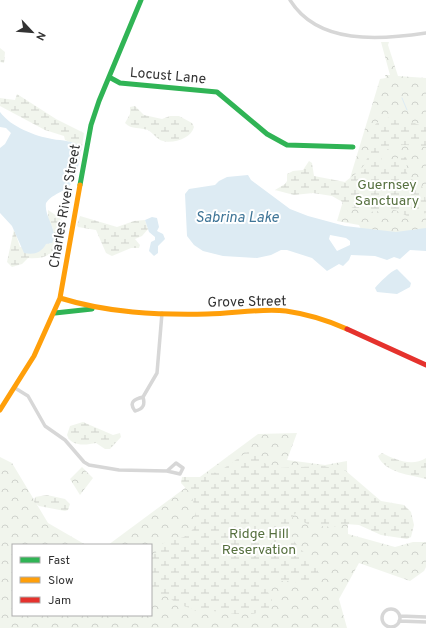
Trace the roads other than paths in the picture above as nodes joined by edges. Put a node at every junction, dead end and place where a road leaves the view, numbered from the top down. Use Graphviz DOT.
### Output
graph roads {
  1 [pos="141,0"];
  2 [pos="290,0"];
  3 [pos="426,33"];
  4 [pos="109,77"];
  5 [pos="353,147"];
  6 [pos="60,298"];
  7 [pos="94,308"];
  8 [pos="55,313"];
  9 [pos="162,313"];
  10 [pos="426,365"];
  11 [pos="15,388"];
  12 [pos="143,397"];
  13 [pos="0,410"];
  14 [pos="167,471"];
  15 [pos="400,616"];
  16 [pos="426,618"];
  17 [pos="399,621"];
  18 [pos="426,622"];
  1 -- 4 [label="street, Charles River Street"];
  2 -- 3 [label="street"];
  4 -- 5 [label="street, Locust Lane"];
  4 -- 6 [label="street, Charles River Street"];
  6 -- 7 [label="street, Grove Street"];
  6 -- 8 [label="street, Charles River Street"];
  7 -- 8 [label="street"];
  7 -- 9 [label="street, Grove Street"];
  8 -- 11 [label="street, Charles River Street"];
  9 -- 10 [label="street, Grove Street"];
  9 -- 12 [label="street"];
  11 -- 13 [label="street, Charles River Street"];
  11 -- 14 [label="street"];
  15 -- 16 [label="street"];
  15 -- 17 [label="street"];
  15 -- 17 [label="street"];
  17 -- 18 [label="street"];
}
